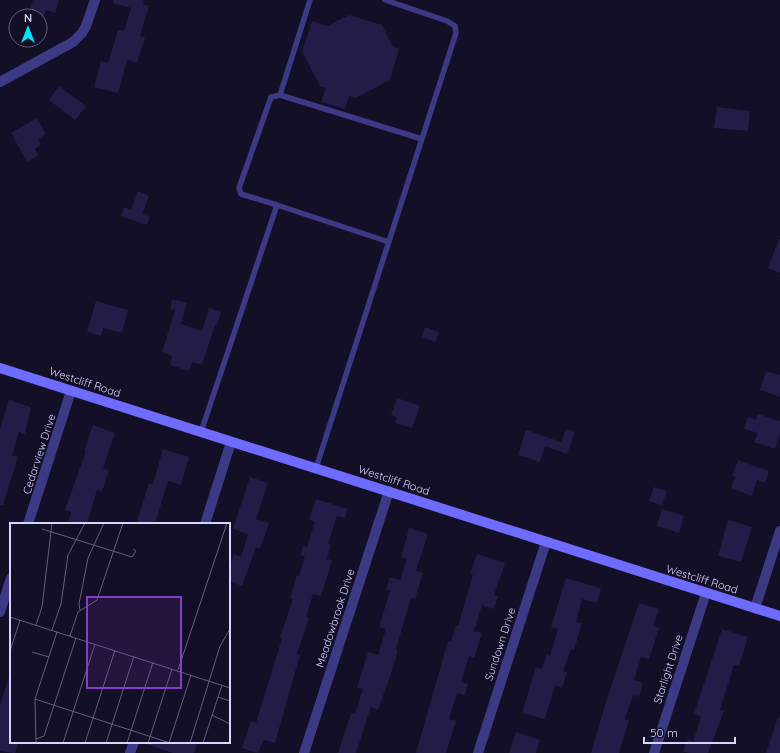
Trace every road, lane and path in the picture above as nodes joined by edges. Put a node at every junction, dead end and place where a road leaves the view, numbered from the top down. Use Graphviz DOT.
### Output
graph roads {
  1 [pos="95,0"];
  2 [pos="310,0"];
  3 [pos="384,0"];
  4 [pos="0,82"];
  5 [pos="280,95"];
  6 [pos="422,139"];
  7 [pos="277,205"];
  8 [pos="389,242"];
  9 [pos="0,368"];
  10 [pos="72,391"];
  11 [pos="201,432"];
  12 [pos="231,442"];
  13 [pos="316,468"];
  14 [pos="389,491"];
  15 [pos="28,523"];
  16 [pos="205,523"];
  17 [pos="780,530"];
  18 [pos="546,542"];
  19 [pos="10,581"];
  20 [pos="706,593"];
  21 [pos="755,608"];
  22 [pos="0,612"];
  23 [pos="780,616"];
  24 [pos="134,743"];
  25 [pos="130,753"];
  26 [pos="304,753"];
  27 [pos="478,753"];
  28 [pos="654,753"];
  1 -- 4 [label="street"];
  2 -- 5 [label="lane"];
  3 -- 6 [label="lane"];
  5 -- 6 [label="lane"];
  5 -- 7 [label="lane"];
  6 -- 8 [label="lane"];
  7 -- 8 [label="lane"];
  7 -- 11 [label="lane"];
  8 -- 13 [label="lane"];
  9 -- 10 [label="street, Westcliff Road"];
  10 -- 11 [label="street, Westcliff Road"];
  10 -- 15 [label="street, Cedarview Drive"];
  11 -- 12 [label="street, Westcliff Road"];
  12 -- 13 [label="street, Westcliff Road"];
  12 -- 16 [label="street"];
  13 -- 14 [label="street, Westcliff Road"];
  14 -- 18 [label="street, Westcliff Road"];
  14 -- 26 [label="street, Meadowbrook Drive"];
  17 -- 21 [label="street"];
  18 -- 20 [label="street, Westcliff Road"];
  18 -- 27 [label="street, Sundown Drive"];
  19 -- 22 [label="street"];
  20 -- 21 [label="street, Westcliff Road"];
  20 -- 28 [label="street, Starlight Drive"];
  21 -- 23 [label="street, Westcliff Road"];
  24 -- 25 [label="street"];
}
